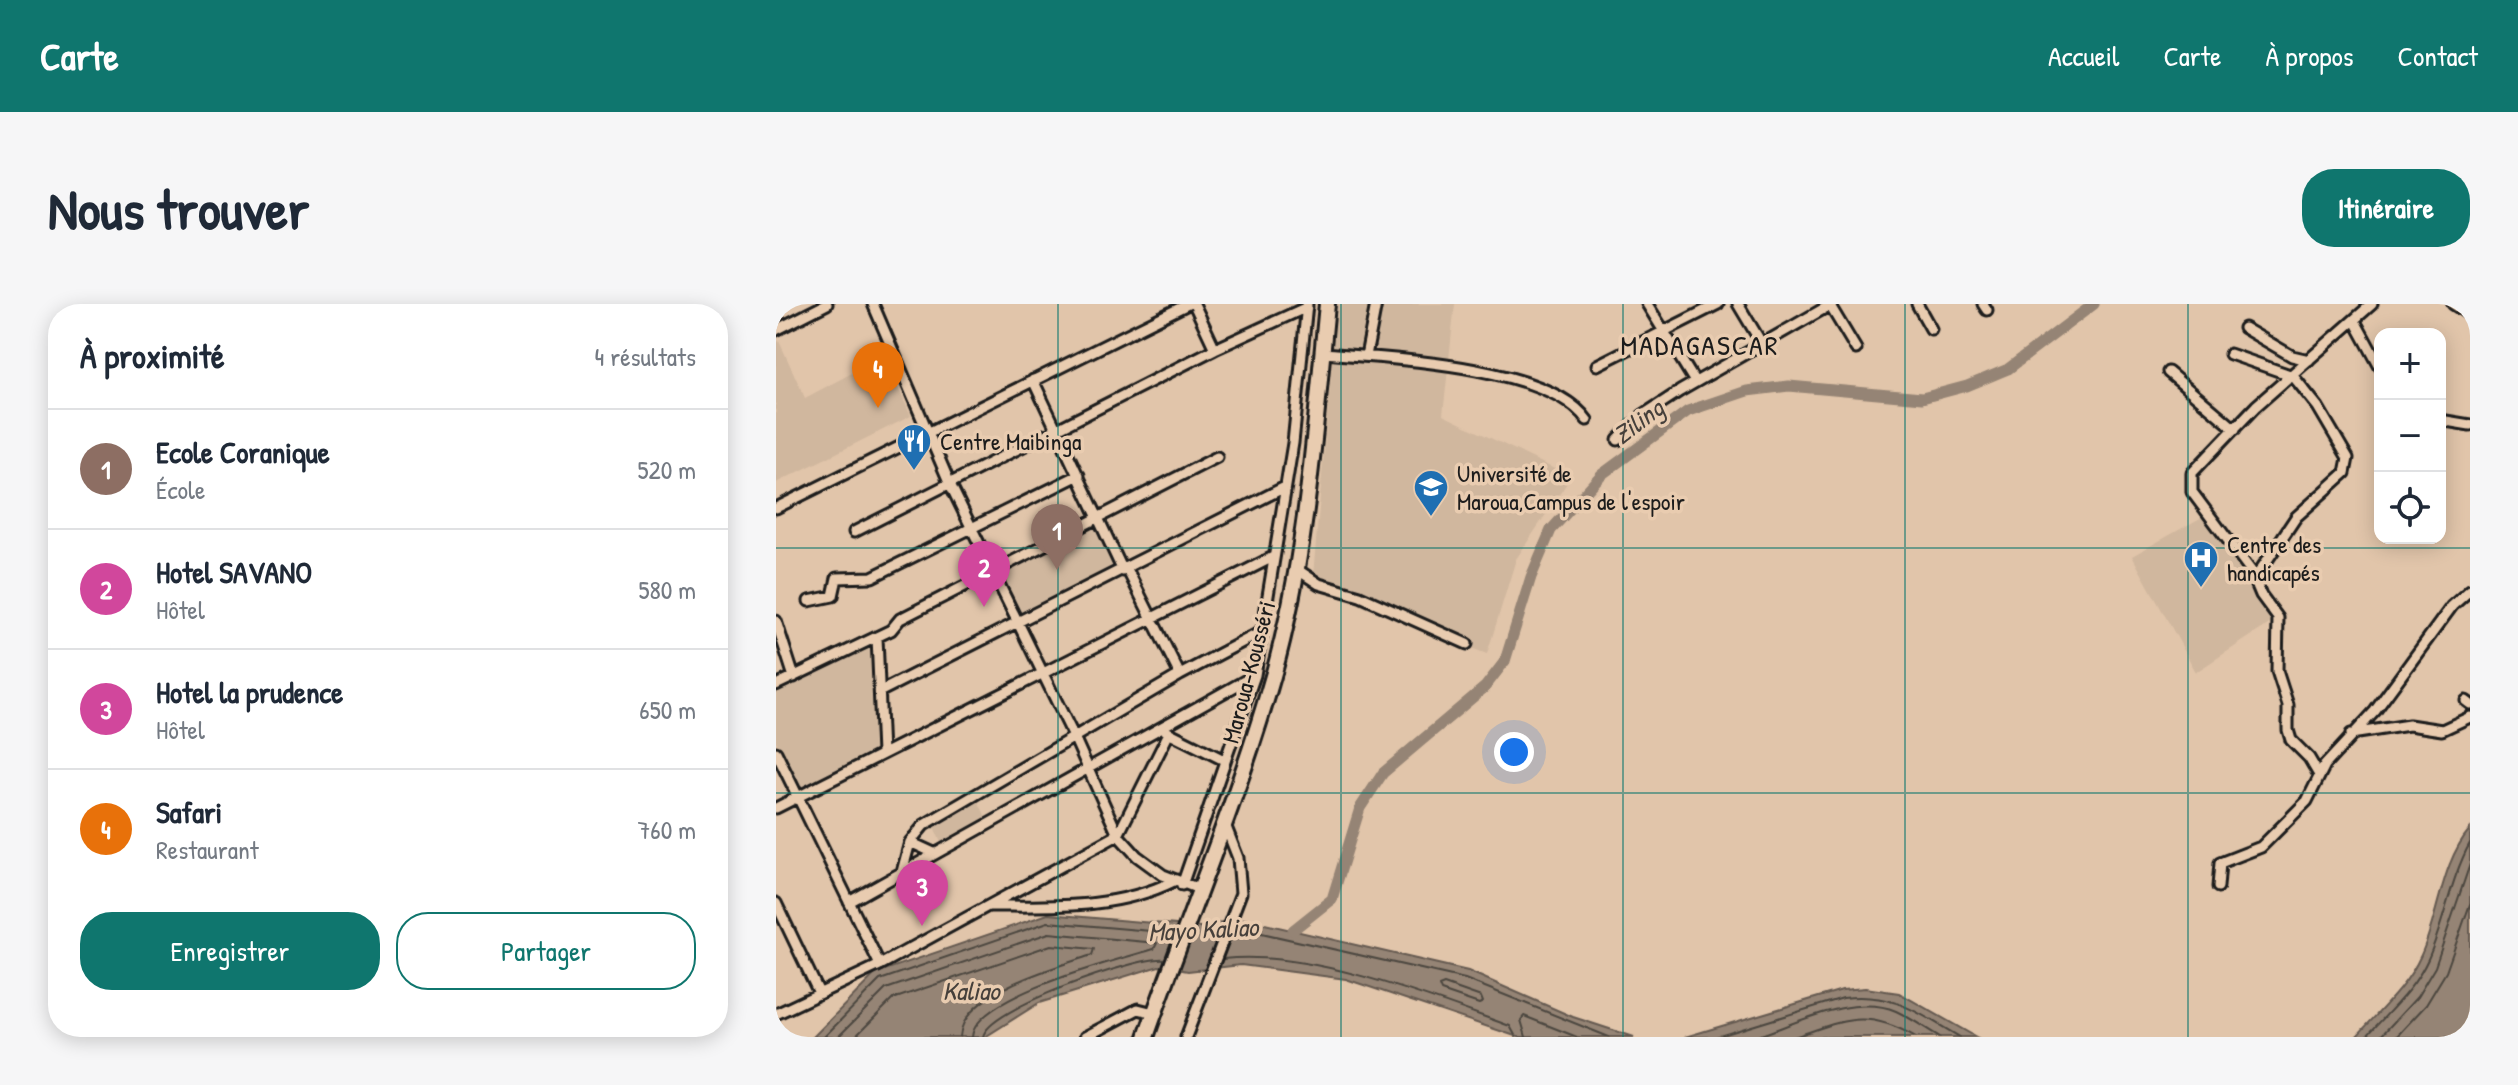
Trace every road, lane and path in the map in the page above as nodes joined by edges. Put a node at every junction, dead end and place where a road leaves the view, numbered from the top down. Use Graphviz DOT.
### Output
graph roads {
  1 [pos="827,304"];
  2 [pos="873,304"];
  3 [pos="1191,304"];
  4 [pos="1327,304"];
  5 [pos="1376,304"];
  6 [pos="1647,304"];
  7 [pos="1718,304"];
  8 [pos="1738,304"];
  9 [pos="1830,304"];
  10 [pos="1917,304"];
  11 [pos="2372,304"];
  12 [pos="2453,304"];
  13 [pos="1307,306"];
  14 [pos="2470,315"];
  15 [pos="2355,321"];
  16 [pos="2244,328"];
  17 [pos="1931,329"];
  18 [pos="776,330"];
  19 [pos="1664,332"];
  20 [pos="1762,344"];
  21 [pos="1215,349"];
  22 [pos="1856,349"];
  23 [pos="1322,353"];
  24 [pos="2230,354"];
  25 [pos="1366,356"];
  26 [pos="2374,356"];
  27 [pos="2309,360"];
  28 [pos="1597,365"];
  29 [pos="2168,372"];
  30 [pos="2293,376"];
  31 [pos="1033,380"];
  32 [pos="1695,382"];
  33 [pos="1587,420"];
  34 [pos="2446,421"];
  35 [pos="2470,425"];
  36 [pos="1058,429"];
  37 [pos="2235,429"];
  38 [pos="927,433"];
  39 [pos="1618,440"];
  40 [pos="1217,457"];
  41 [pos="1079,475"];
  42 [pos="950,484"];
  43 [pos="1285,487"];
  44 [pos="776,508"];
  45 [pos="1097,516"];
  46 [pos="971,527"];
  47 [pos="854,532"];
  48 [pos="1273,557"];
  49 [pos="991,570"];
  50 [pos="1125,570"];
  51 [pos="1298,570"];
  52 [pos="2254,580"];
  53 [pos="2470,590"];
  54 [pos="809,601"];
  55 [pos="1151,617"];
  56 [pos="776,621"];
  57 [pos="1017,624"];
  58 [pos="1263,631"];
  59 [pos="779,634"];
  60 [pos="877,637"];
  61 [pos="1467,644"];
  62 [pos="1043,672"];
  63 [pos="1180,675"];
  64 [pos="1255,675"];
  65 [pos="794,677"];
  66 [pos="776,685"];
  67 [pos="881,691"];
  68 [pos="2470,717"];
  69 [pos="1165,731"];
  70 [pos="2351,734"];
  71 [pos="1074,737"];
  72 [pos="776,752"];
  73 [pos="882,754"];
  74 [pos="1224,760"];
  75 [pos="1087,768"];
  76 [pos="2319,775"];
  77 [pos="799,797"];
  78 [pos="776,808"];
  79 [pos="1224,820"];
  80 [pos="1118,835"];
  81 [pos="910,842"];
  82 [pos="934,853"];
  83 [pos="902,872"];
  84 [pos="1178,883"];
  85 [pos="2218,887"];
  86 [pos="1199,889"];
  87 [pos="849,902"];
  88 [pos="776,903"];
  89 [pos="989,906"];
  90 [pos="880,965"];
  91 [pos="819,993"];
  92 [pos="1154,1013"];
  93 [pos="776,1014"];
  94 [pos="1085,1037"];
  95 [pos="1146,1037"];
  96 [pos="1186,1037"];
  1 -- 18 [label="street"];
  2 -- 38 [label="street"];
  3 -- 21 [label="street"];
  3 -- 31 [label="street"];
  4 -- 23 [label="highway, Maroua-Kousséri"];
  5 -- 25 [label="street"];
  6 -- 19 [label="street"];
  7 -- 19 [label="street"];
  8 -- 20 [label="street"];
  9 -- 20 [label="street"];
  9 -- 22 [label="street"];
  10 -- 17 [label="street"];
  11 -- 15 [label="street"];
  12 -- 14 [label="street"];
  13 -- 21 [label="street"];
  13 -- 43 [label="street"];
  15 -- 26 [label="street"];
  15 -- 27 [label="street"];
  16 -- 27 [label="street"];
  19 -- 28 [label="street"];
  19 -- 32 [label="street"];
  20 -- 32 [label="street"];
  21 -- 36 [label="street"];
  23 -- 25 [label="street"];
  23 -- 51 [label="highway, Maroua-Kousséri"];
  24 -- 30 [label="street"];
  25 -- 33 [label="street"];
  27 -- 30 [label="street"];
  29 -- 37 [label="street"];
  30 -- 37 [label="street"];
  30 -- 52 [label="street"];
  31 -- 36 [label="street"];
  31 -- 38 [label="street"];
  32 -- 39 [label="street"];
  34 -- 35 [label="street"];
  36 -- 41 [label="street"];
  36 -- 42 [label="street"];
  37 -- 52 [label="street"];
  38 -- 42 [label="street"];
  38 -- 44 [label="street"];
  40 -- 45 [label="street"];
  41 -- 45 [label="street"];
  41 -- 46 [label="street"];
  42 -- 46 [label="street"];
  42 -- 47 [label="street"];
  43 -- 48 [label="street"];
  43 -- 50 [label="street"];
  45 -- 49 [label="street"];
  45 -- 50 [label="street"];
  46 -- 49 [label="street"];
  46 -- 54 [label="street"];
  48 -- 55 [label="street"];
  48 -- 58 [label="street"];
  49 -- 57 [label="street"];
  49 -- 60 [label="street"];
  50 -- 55 [label="street"];
  50 -- 57 [label="street"];
  51 -- 61 [label="street"];
  51 -- 79 [label="highway, Maroua-Kousséri"];
  52 -- 76 [label="street"];
  53 -- 70 [label="street"];
  55 -- 62 [label="street"];
  55 -- 63 [label="street"];
  56 -- 59 [label="street"];
  57 -- 62 [label="street"];
  57 -- 67 [label="street"];
  58 -- 63 [label="street"];
  58 -- 64 [label="street"];
  59 -- 65 [label="street"];
  60 -- 65 [label="street"];
  60 -- 67 [label="street"];
  62 -- 71 [label="street"];
  62 -- 73 [label="street"];
  63 -- 71 [label="street"];
  64 -- 69 [label="street"];
  64 -- 74 [label="street"];
  65 -- 66 [label="street"];
  67 -- 73 [label="street"];
  68 -- 70 [label="street"];
  69 -- 74 [label="street"];
  69 -- 75 [label="street"];
  69 -- 80 [label="street"];
  70 -- 76 [label="street"];
  71 -- 75 [label="street"];
  71 -- 81 [label="street"];
  72 -- 77 [label="street"];
  73 -- 77 [label="street"];
  74 -- 84 [label="street"];
  75 -- 80 [label="street"];
  75 -- 82 [label="street"];
  76 -- 85 [label="street"];
  77 -- 78 [label="street"];
  77 -- 87 [label="street"];
  79 -- 86 [label="highway, Maroua-Kousséri"];
  79 -- 96 [label="street"];
  80 -- 84 [label="street"];
  80 -- 89 [label="street"];
  81 -- 82 [label="street"];
  81 -- 83 [label="street"];
  82 -- 83 [label="street"];
  83 -- 87 [label="street"];
  84 -- 86 [label="street"];
  84 -- 89 [label="street"];
  86 -- 92 [label="highway, Maroua-Kousséri"];
  87 -- 90 [label="street"];
  88 -- 91 [label="street"];
  89 -- 90 [label="street"];
  90 -- 91 [label="street"];
  91 -- 93 [label="street"];
  92 -- 94 [label="street"];
  92 -- 95 [label="highway, Maroua-Kousséri"];
}
